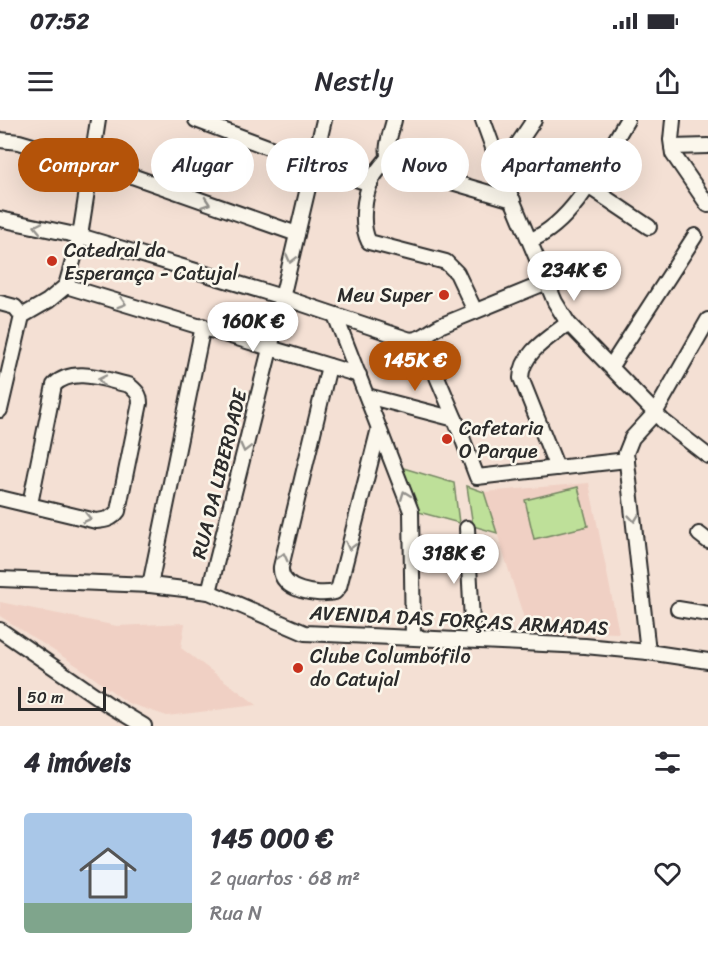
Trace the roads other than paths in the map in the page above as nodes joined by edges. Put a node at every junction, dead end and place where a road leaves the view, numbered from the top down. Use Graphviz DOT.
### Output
graph roads {
  1 [pos="99,120"];
  2 [pos="196,120"];
  3 [pos="324,120"];
  4 [pos="394,120"];
  5 [pos="483,120"];
  6 [pos="534,120"];
  7 [pos="627,120"];
  8 [pos="673,120"];
  9 [pos="96,138"];
  10 [pos="320,138"];
  11 [pos="390,138"];
  12 [pos="490,138"];
  13 [pos="522,138"];
  14 [pos="616,138"];
  15 [pos="0,140"];
  16 [pos="18,142"];
  17 [pos="266,146"];
  18 [pos="708,146"];
  19 [pos="672,147"];
  20 [pos="381,166"];
  21 [pos="139,179"];
  22 [pos="370,184"];
  23 [pos="469,187"];
  24 [pos="87,192"];
  25 [pos="307,192"];
  26 [pos="510,192"];
  27 [pos="583,192"];
  28 [pos="597,192"];
  29 [pos="513,200"];
  30 [pos="708,205"];
  31 [pos="0,219"];
  32 [pos="649,227"];
  33 [pos="297,234"];
  34 [pos="80,236"];
  35 [pos="695,236"];
  36 [pos="531,240"];
  37 [pos="547,282"];
  38 [pos="66,286"];
  39 [pos="282,297"];
  40 [pos="0,303"];
  41 [pos="476,310"];
  42 [pos="22,315"];
  43 [pos="335,315"];
  44 [pos="708,320"];
  45 [pos="568,323"];
  46 [pos="203,326"];
  47 [pos="421,339"];
  48 [pos="270,349"];
  49 [pos="329,366"];
  50 [pos="611,366"];
  51 [pos="359,375"];
  52 [pos="367,396"];
  53 [pos="0,410"];
  54 [pos="654,413"];
  55 [pos="455,419"];
  56 [pos="379,428"];
  57 [pos="706,449"];
  58 [pos="627,460"];
  59 [pos="557,468"];
  60 [pos="0,498"];
  61 [pos="30,504"];
  62 [pos="467,528"];
  63 [pos="0,579"];
  64 [pos="150,585"];
  65 [pos="209,592"];
  66 [pos="678,609"];
  67 [pos="708,614"];
  68 [pos="0,630"];
  69 [pos="413,637"];
  70 [pos="474,640"];
  71 [pos="648,652"];
  72 [pos="708,661"];
  73 [pos="144,726"];
  1 -- 9 [label="street"];
  2 -- 17 [label="street"];
  3 -- 10 [label="street, RUA DA LIBERDADE"];
  4 -- 11 [label="street"];
  5 -- 12 [label="street"];
  6 -- 13 [label="street"];
  7 -- 14 [label="street"];
  8 -- 19 [label="street"];
  15 -- 16 [label="street"];
  18 -- 19 [label="street"];
  19 -- 30 [label="street"];
  20 -- 22 [label="street"];
  21 -- 33 [label="street, one-way"];
  22 -- 41 [label="street"];
  23 -- 29 [label="street"];
  24 -- 34 [label="street"];
  25 -- 33 [label="street, RUA DA LIBERDADE"];
  26 -- 29 [label="street"];
  27 -- 36 [label="street"];
  28 -- 32 [label="street"];
  29 -- 36 [label="street"];
  34 -- 31 [label="street, one-way"];
  33 -- 39 [label="street, RUA DA LIBERDADE, one-way"];
  34 -- 38 [label="street"];
  34 -- 39 [label="street"];
  35 -- 50 [label="street"];
  36 -- 37 [label="street"];
  37 -- 41 [label="street"];
  37 -- 45 [label="street"];
  38 -- 42 [label="street"];
  38 -- 46 [label="street, one-way"];
  39 -- 43 [label="street"];
  39 -- 48 [label="street, RUA DA LIBERDADE"];
  40 -- 42 [label="street"];
  41 -- 47 [label="street"];
  42 -- 53 [label="street"];
  43 -- 47 [label="street"];
  43 -- 51 [label="street"];
  44 -- 54 [label="street"];
  45 -- 50 [label="street"];
  45 -- 59 [label="street"];
  46 -- 48 [label="street"];
  46 -- 64 [label="street"];
  47 -- 55 [label="street"];
  48 -- 49 [label="street"];
  48 -- 65 [label="street, RUA DA LIBERDADE, one-way"];
  49 -- 51 [label="street"];
  56 -- 49 [label="street, one-way"];
  50 -- 54 [label="street"];
  51 -- 52 [label="street"];
  52 -- 55 [label="street"];
  52 -- 56 [label="street"];
  54 -- 57 [label="street"];
  54 -- 58 [label="street"];
  55 -- 59 [label="street"];
  69 -- 56 [label="street, one-way"];
  58 -- 59 [label="street"];
  58 -- 71 [label="street, one-way"];
  60 -- 61 [label="street"];
  61 -- 61 [label="street, one-way"];
  62 -- 70 [label="street"];
  63 -- 64 [label="street, AVENIDA DAS FORÇAS ARMADAS"];
  64 -- 65 [label="street, AVENIDA DAS FORÇAS ARMADAS"];
  65 -- 69 [label="street, AVENIDA DAS FORÇAS ARMADAS"];
  66 -- 67 [label="street"];
  68 -- 73 [label="street"];
  69 -- 70 [label="street, AVENIDA DAS FORÇAS ARMADAS"];
  70 -- 71 [label="street, AVENIDA DAS FORÇAS ARMADAS"];
  71 -- 72 [label="street, AVENIDA DAS FORÇAS ARMADAS"];
}
